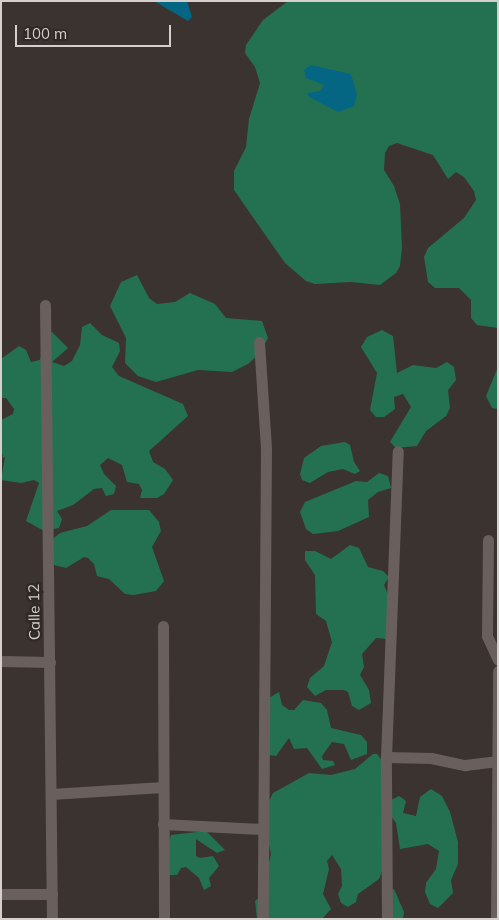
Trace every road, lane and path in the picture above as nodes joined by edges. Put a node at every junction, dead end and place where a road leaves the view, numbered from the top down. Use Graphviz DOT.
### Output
graph roads {
  1 [pos="45,305"];
  2 [pos="259,342"];
  3 [pos="398,451"];
  4 [pos="488,540"];
  5 [pos="164,626"];
  6 [pos="1,660"];
  7 [pos="498,660"];
  8 [pos="50,662"];
  9 [pos="498,671"];
  10 [pos="386,757"];
  11 [pos="497,761"];
  12 [pos="163,787"];
  13 [pos="51,794"];
  14 [pos="163,824"];
  15 [pos="263,829"];
  16 [pos="1,894"];
  17 [pos="52,894"];
  18 [pos="52,919"];
  19 [pos="164,919"];
  20 [pos="263,919"];
  21 [pos="387,919"];
  22 [pos="496,919"];
  1 -- 8 [label="street, Calle 12"];
  2 -- 15 [label="street"];
  3 -- 10 [label="street"];
  4 -- 7 [label="street"];
  5 -- 12 [label="street"];
  6 -- 8 [label="street"];
  8 -- 13 [label="street, Calle 12"];
  9 -- 11 [label="street"];
  10 -- 11 [label="street"];
  10 -- 21 [label="street"];
  11 -- 22 [label="street"];
  12 -- 13 [label="street"];
  12 -- 14 [label="street"];
  13 -- 17 [label="street, Calle 12"];
  14 -- 15 [label="street"];
  14 -- 19 [label="street"];
  15 -- 20 [label="street"];
  16 -- 17 [label="street"];
  17 -- 18 [label="street, Calle 12"];
}
